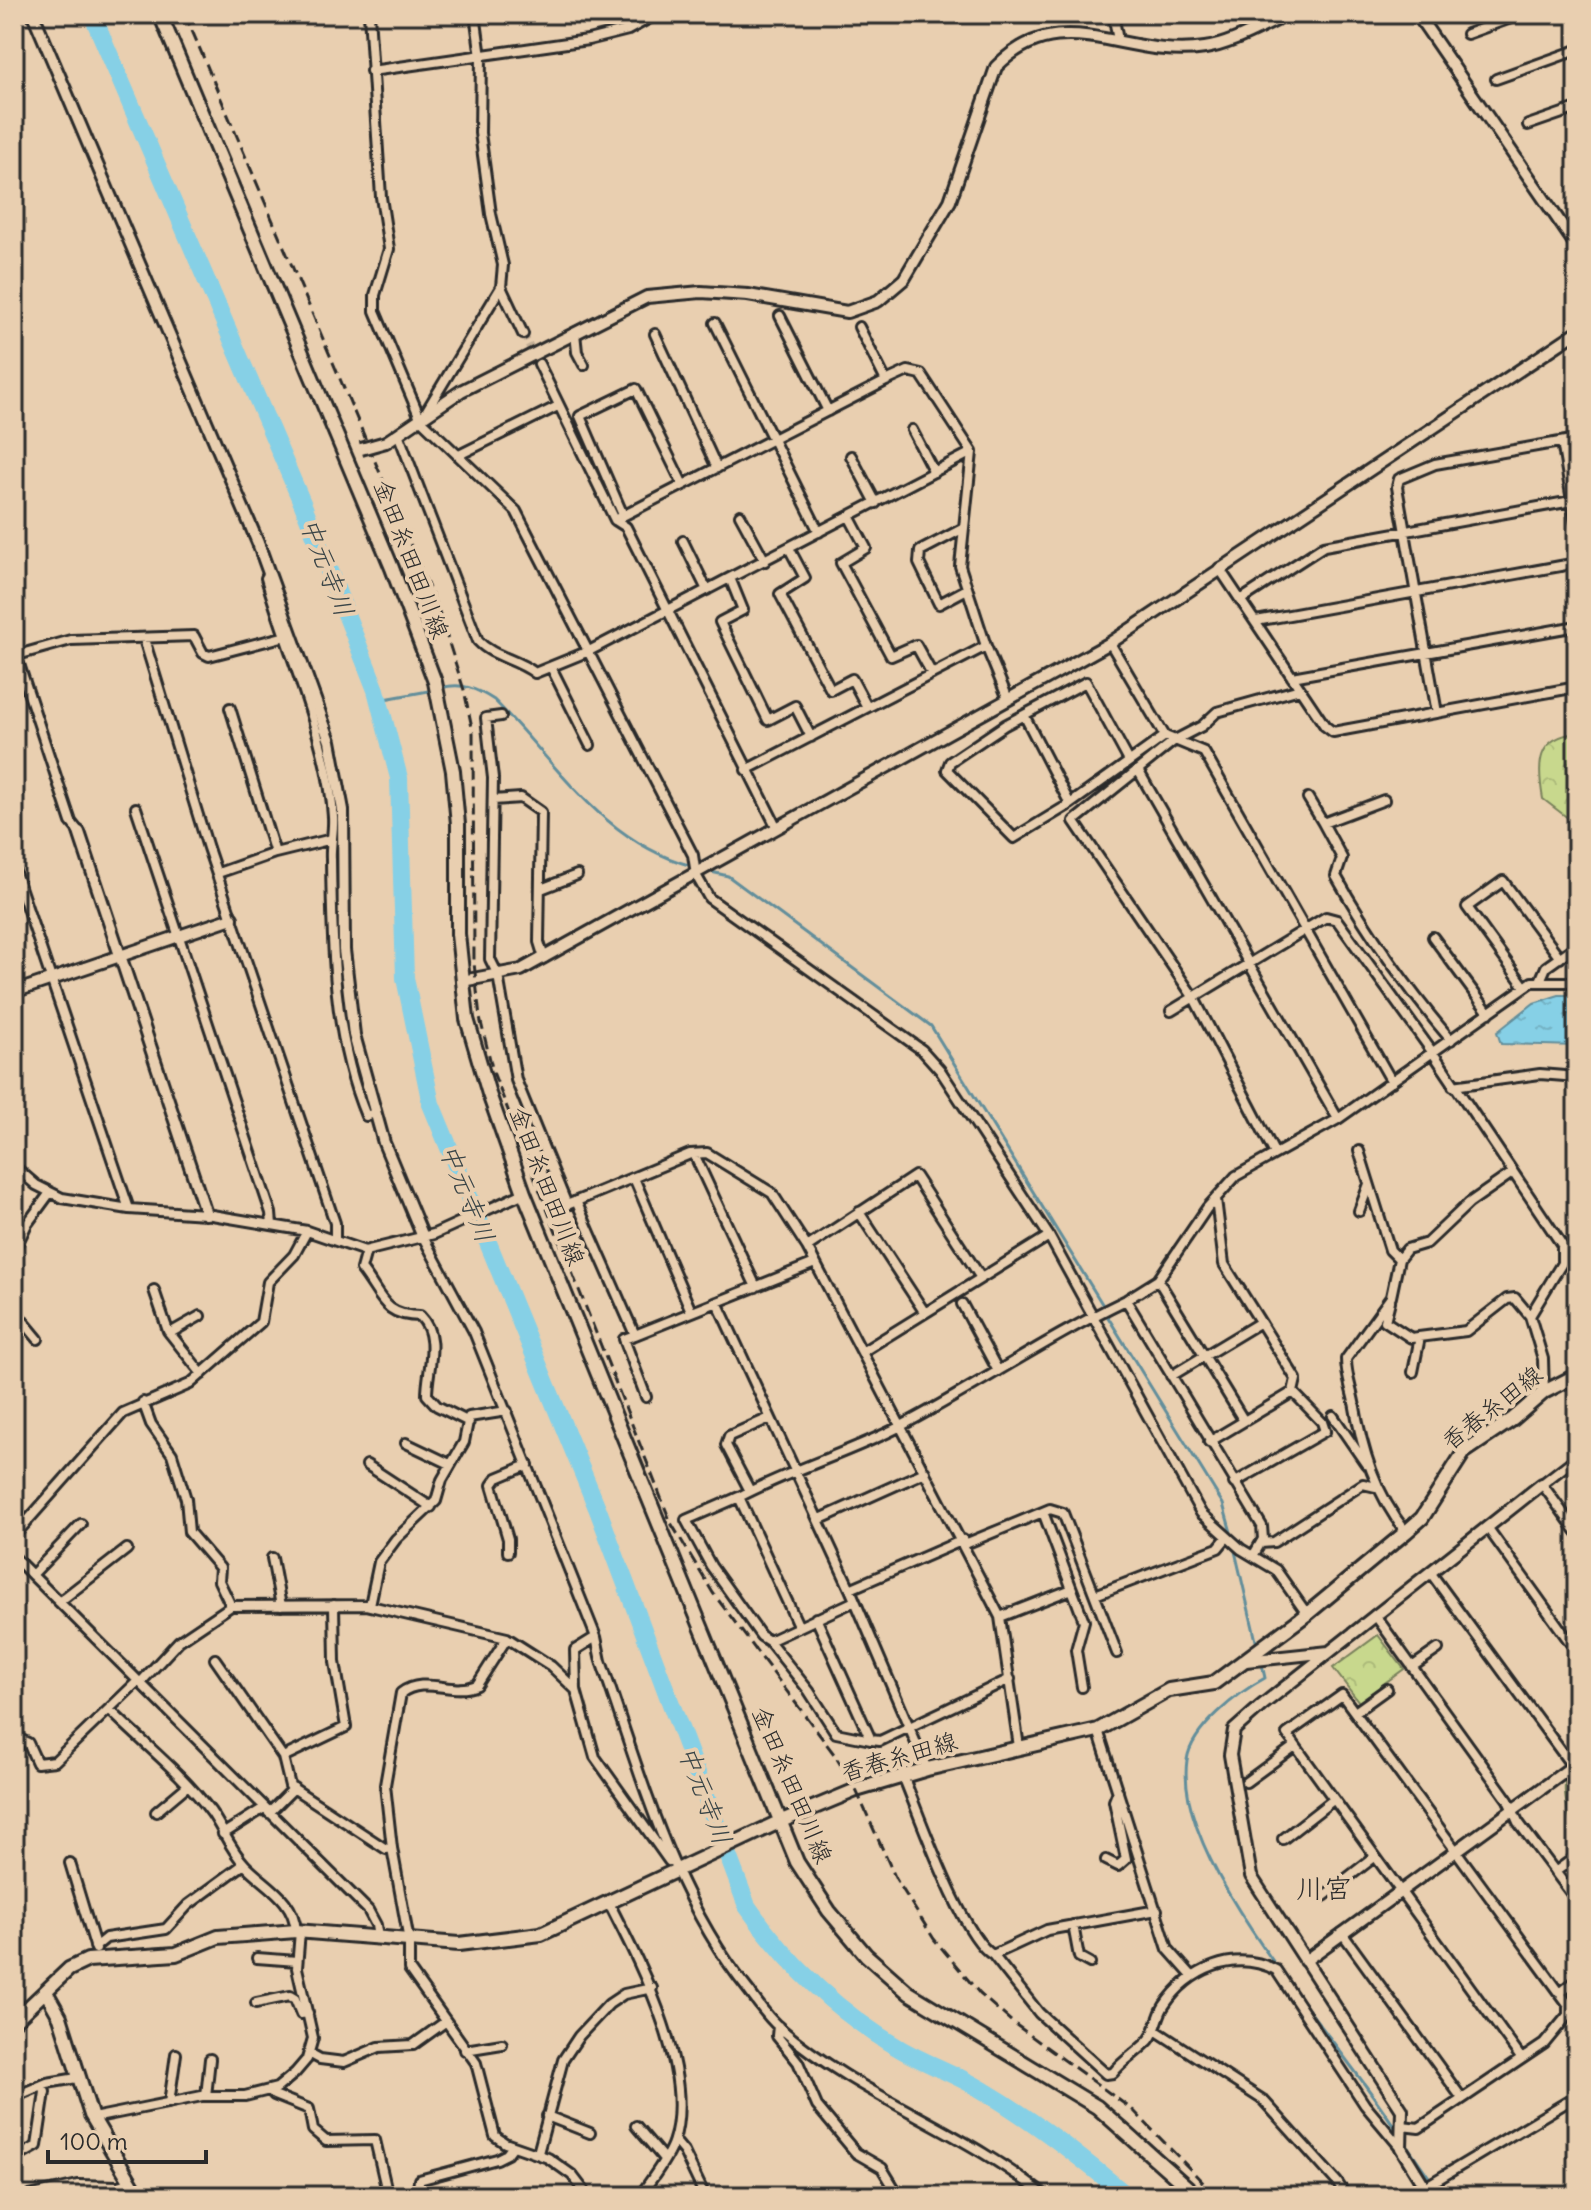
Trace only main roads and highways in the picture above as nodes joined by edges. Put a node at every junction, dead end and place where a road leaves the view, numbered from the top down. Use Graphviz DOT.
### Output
graph roads {
  1 [pos="160,14"];
  2 [pos="1577,1375"];
  3 [pos="773,1824"];
  4 [pos="46,1992"];
  5 [pos="14,2021"];
  6 [pos="139,2196"];
  7 [pos="1197,2196"];
  1 -- 3 [label="main road, 金田糸田田川線"];
  2 -- 3 [label="main road, 香春糸田線"];
  3 -- 4 [label="main road, 香春糸田線"];
  3 -- 7 [label="main road, 金田糸田田川線"];
  4 -- 5 [label="main road, 香春糸田線"];
  4 -- 6 [label="main road"];
}
